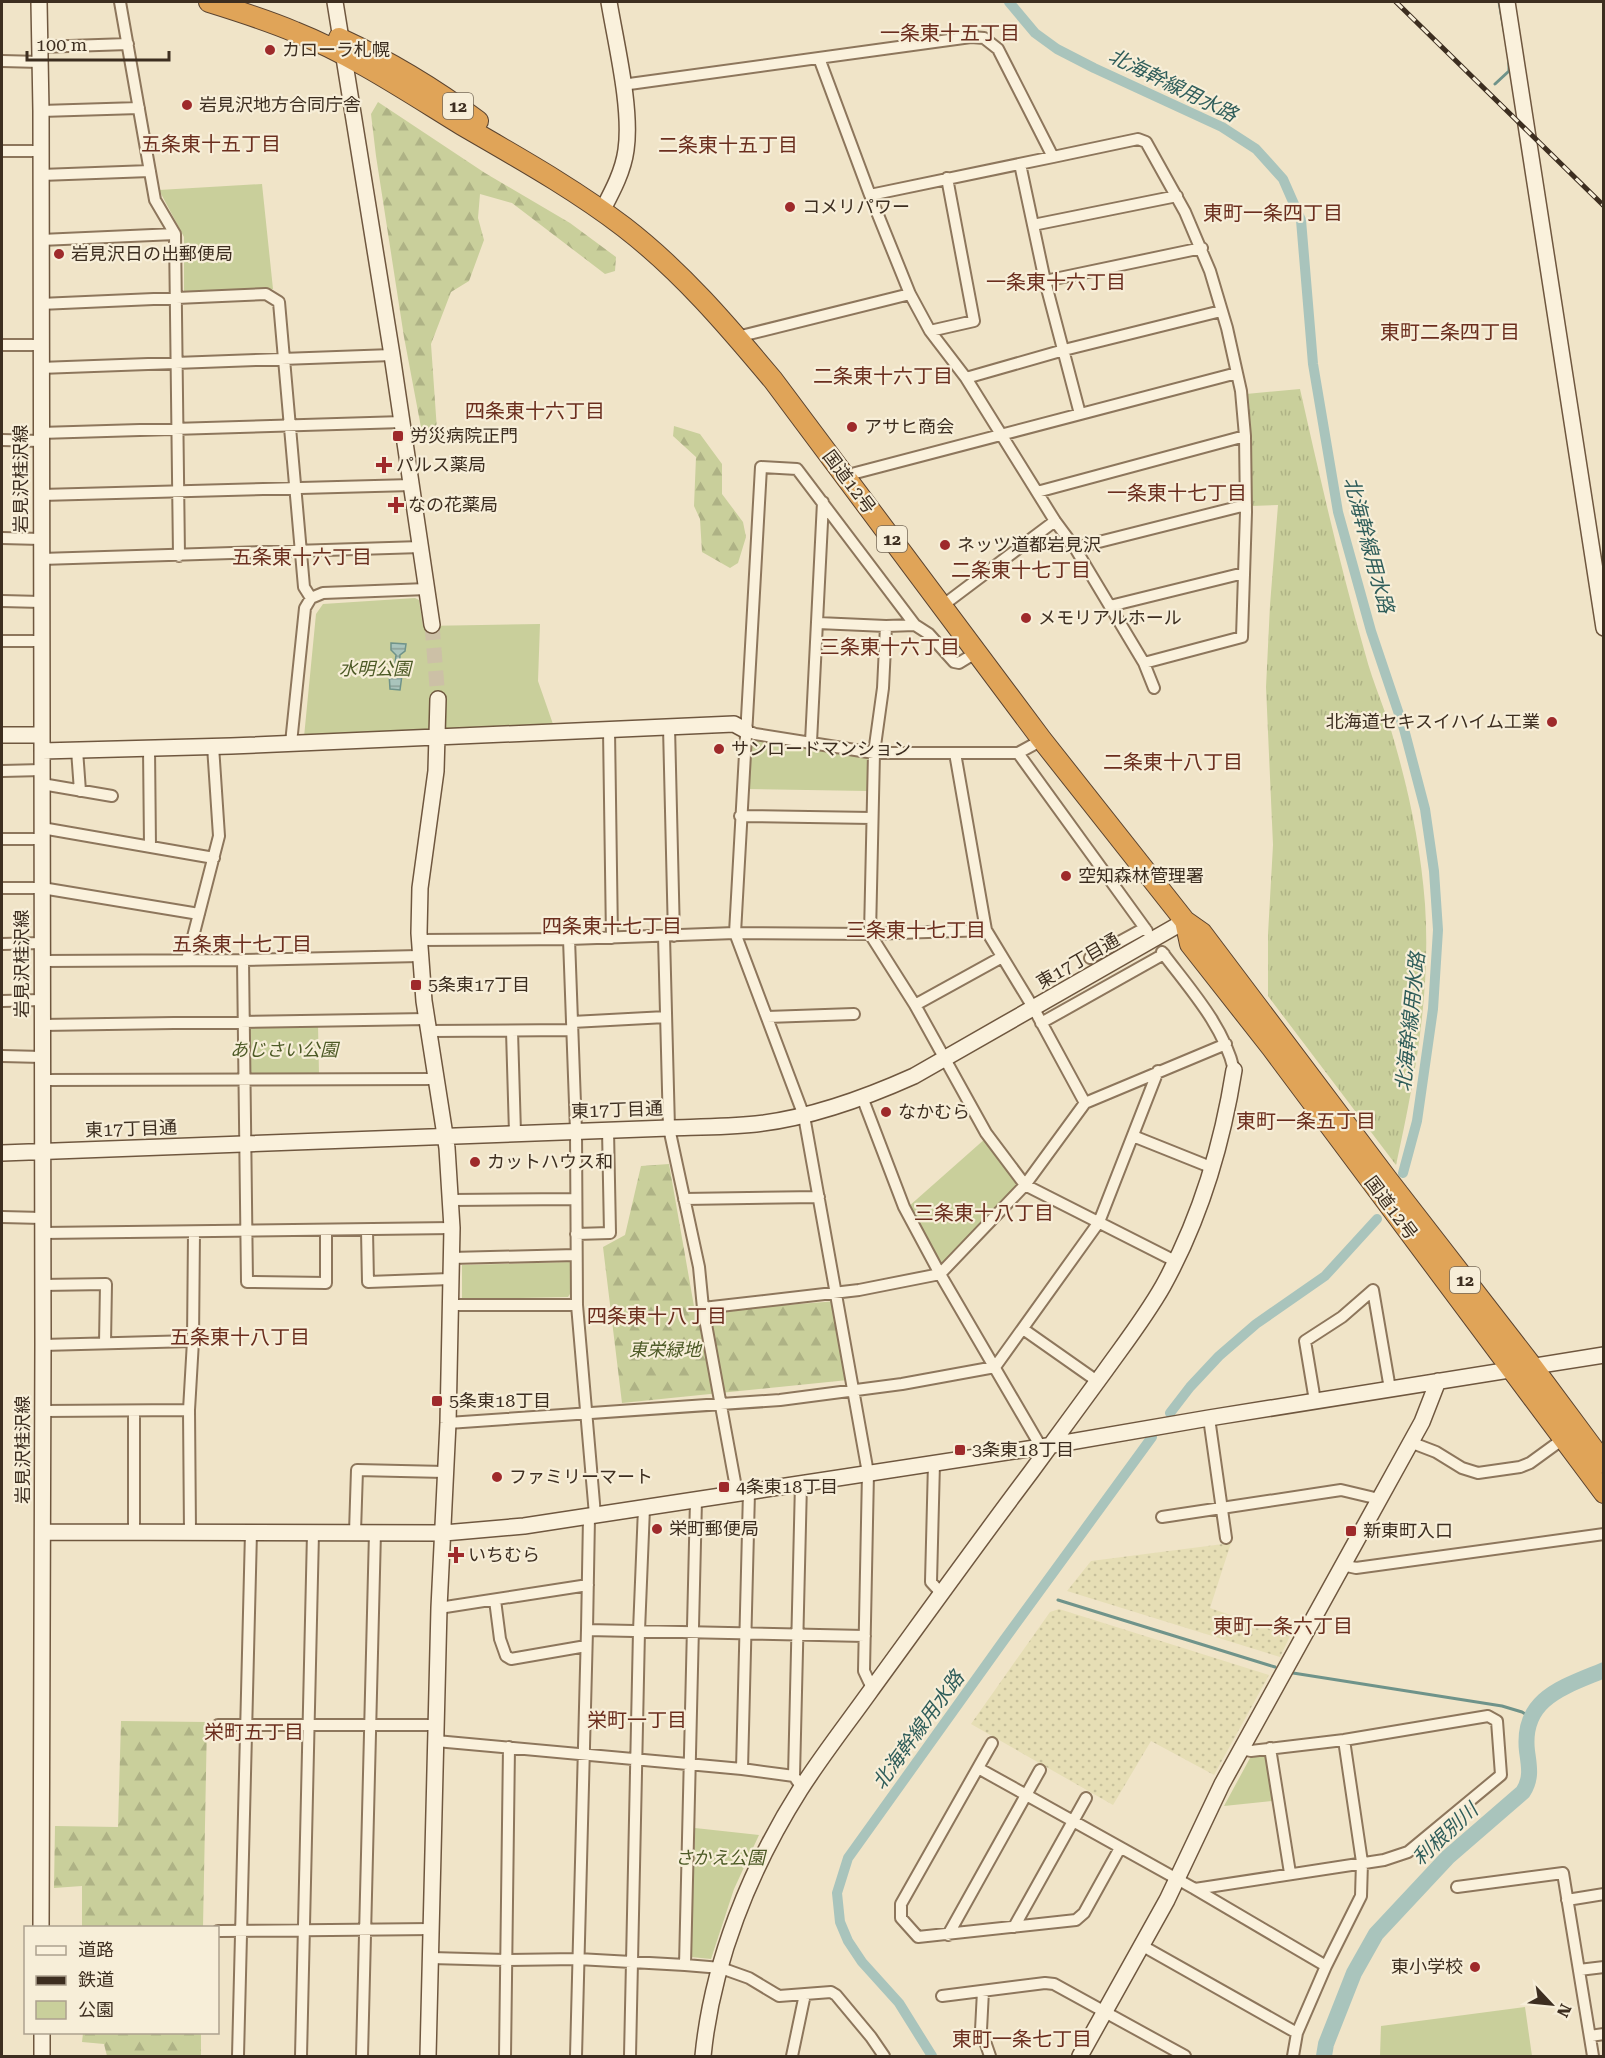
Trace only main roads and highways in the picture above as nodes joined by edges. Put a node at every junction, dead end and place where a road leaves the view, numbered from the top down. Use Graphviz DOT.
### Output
graph roads {
  1 [pos="209,2"];
  2 [pos="250,2"];
  3 [pos="341,46"];
  4 [pos="1185,921"];
  5 [pos="1264,1026"];
  6 [pos="1390,1194"];
  7 [pos="1604,1463"];
  8 [pos="1604,1493"];
  1 -- 3 [label="highway, 12"];
  2 -- 3 [label="highway, 12"];
  3 -- 4 [label="highway, 国道12号 / 12"];
  4 -- 5 [label="highway, 国道12号 / 12"];
  4 -- 5 [label="highway, 国道12号 / 12"];
  5 -- 6 [label="highway, 国道12号 / 12"];
  5 -- 6 [label="highway, 国道12号 / 12"];
  6 -- 7 [label="highway, 国道12号 / 12"];
  6 -- 8 [label="highway, 国道12号 / 12"];
}
